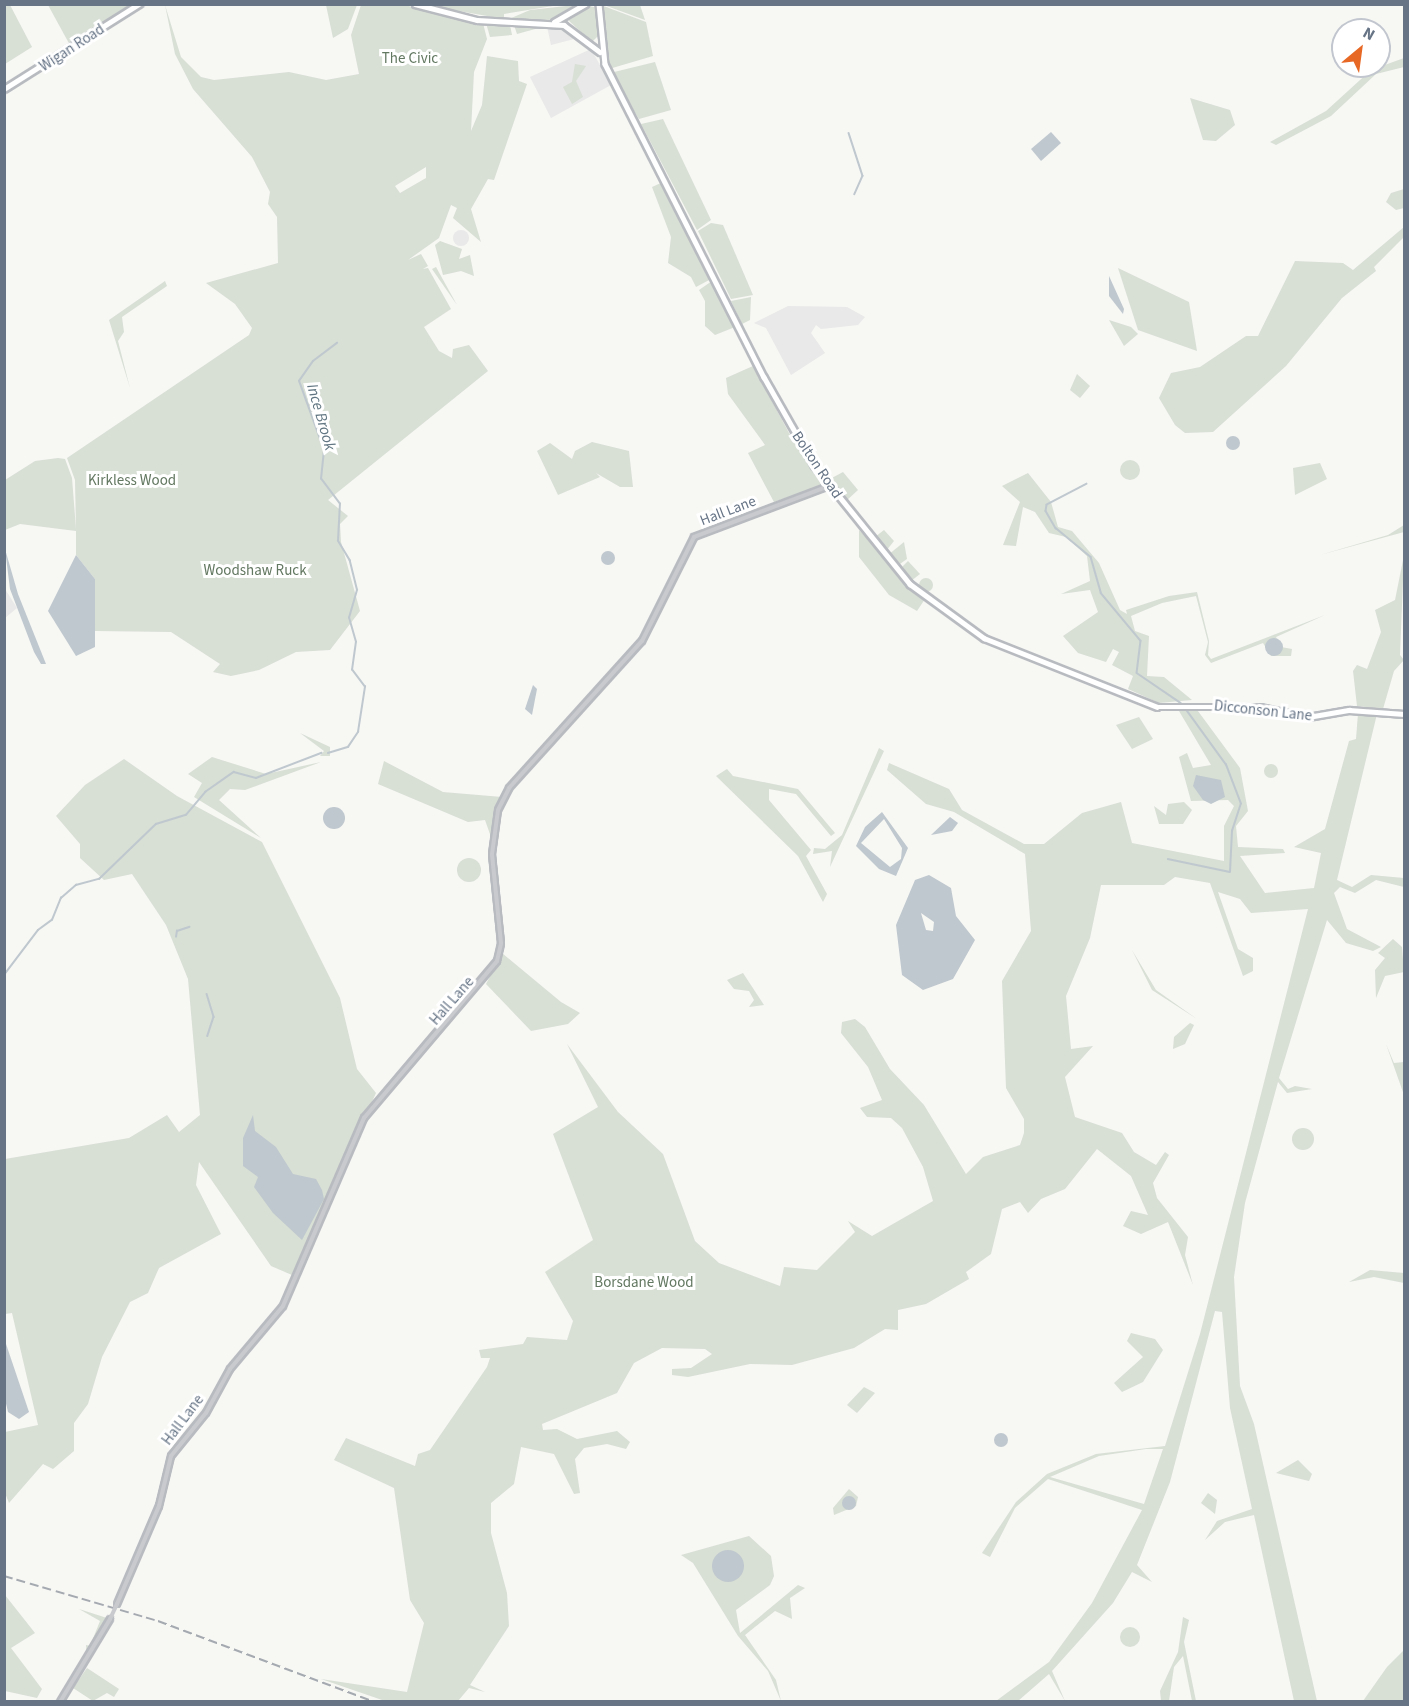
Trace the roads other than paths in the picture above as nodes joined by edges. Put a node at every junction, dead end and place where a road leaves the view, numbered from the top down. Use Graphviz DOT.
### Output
graph roads {
  1 [pos="139,4"];
  2 [pos="415,4"];
  3 [pos="585,4"];
  4 [pos="598,6"];
  5 [pos="569,16"];
  6 [pos="551,23"];
  7 [pos="573,28"];
  8 [pos="599,35"];
  9 [pos="589,41"];
  10 [pos="601,54"];
  11 [pos="4,89"];
  12 [pos="829,486"];
  13 [pos="1192,704"];
  14 [pos="1404,714"];
  15 [pos="60,1701"];
  1 -- 11 [label="main road, Wigan Road"];
  2 -- 6 [label="main road"];
  3 -- 5 [label="main road"];
  4 -- 8 [label="main road, Bolton Road"];
  5 -- 6 [label="main road"];
  5 -- 7 [label="main road"];
  6 -- 7 [label="main road"];
  7 -- 9 [label="main road, Bolton Road"];
  8 -- 9 [label="main road"];
  8 -- 10 [label="main road, Bolton Road"];
  9 -- 10 [label="main road, Bolton Road"];
  10 -- 12 [label="main road, Bolton Road"];
  12 -- 13 [label="main road, Bolton Road"];
  12 -- 15 [label="street, Hall Lane, bridge"];
  13 -- 14 [label="main road, Dicconson Lane"];
}
